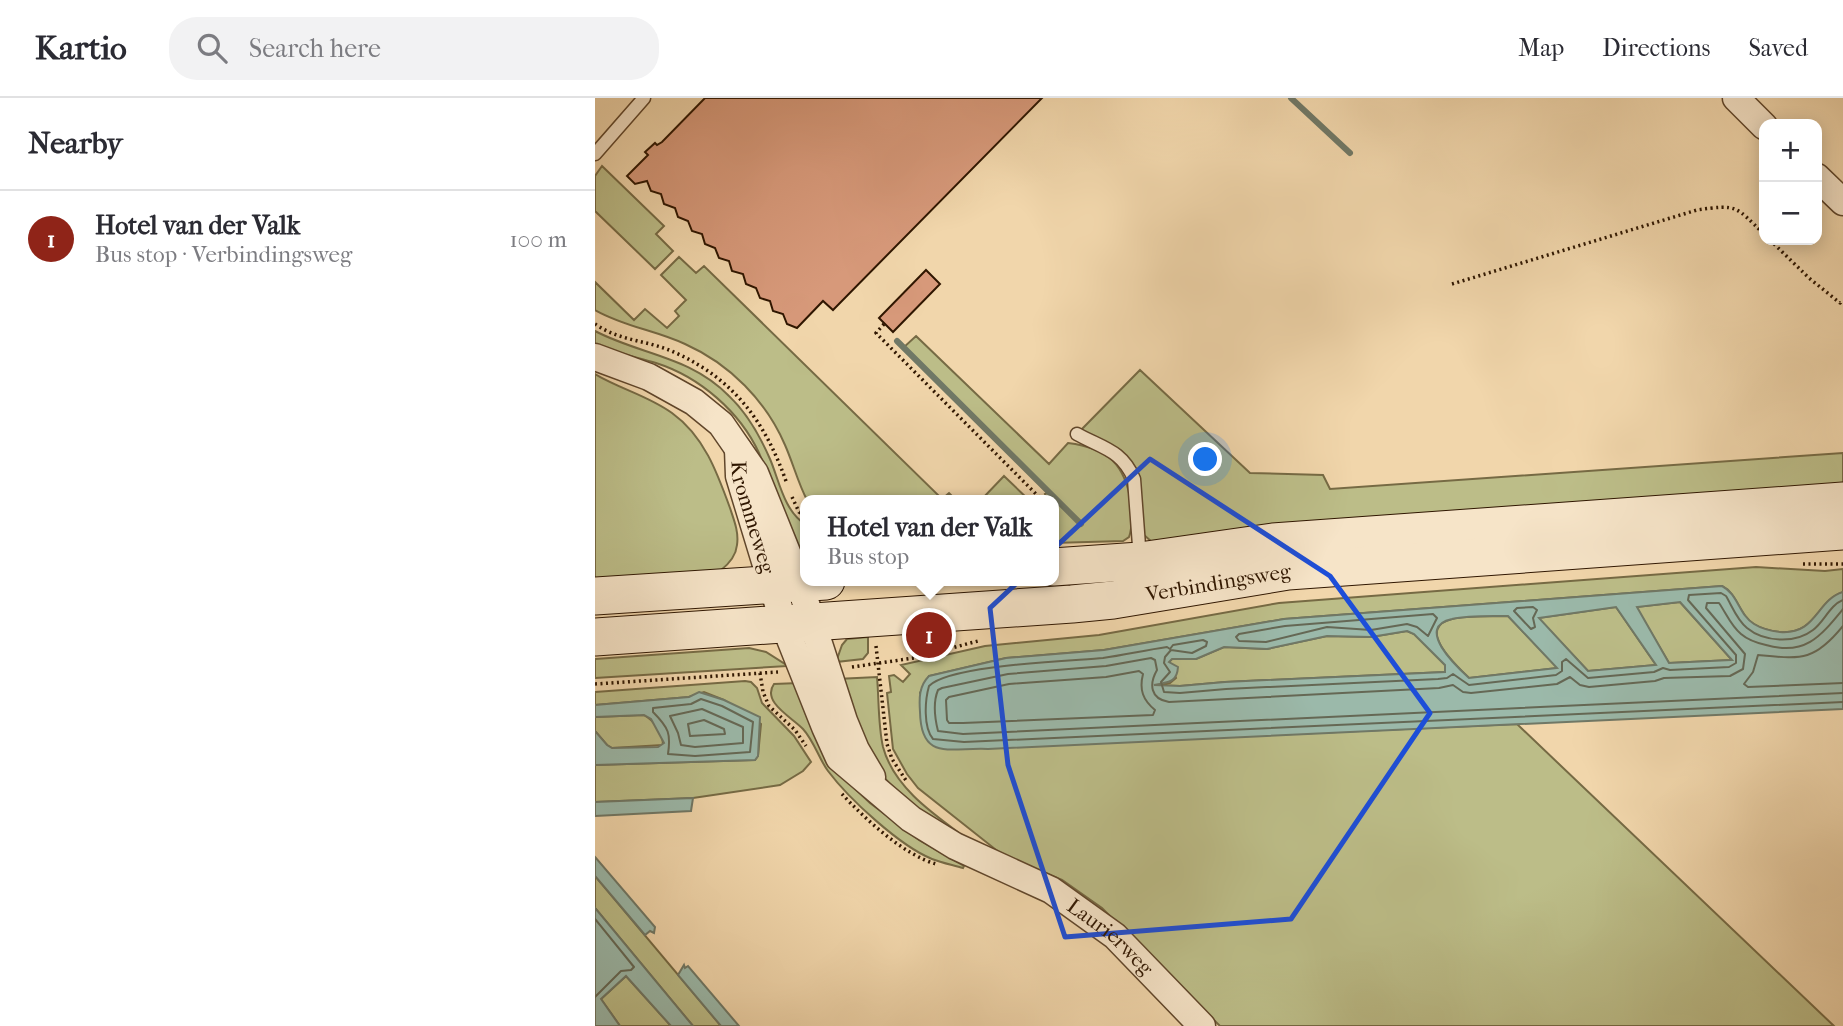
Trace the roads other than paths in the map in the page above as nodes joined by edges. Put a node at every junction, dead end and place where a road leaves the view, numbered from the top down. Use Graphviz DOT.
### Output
graph roads {
  1 [pos="644,98"];
  2 [pos="1736,98"];
  3 [pos="1759,120"];
  4 [pos="595,154"];
  5 [pos="1822,182"];
  6 [pos="1843,202"];
  7 [pos="595,356"];
  8 [pos="1077,434"];
  9 [pos="1843,500"];
  10 [pos="1843,531"];
  11 [pos="1059,568"];
  12 [pos="1141,578"];
  13 [pos="799,582"];
  14 [pos="595,596"];
  15 [pos="798,623"];
  16 [pos="595,638"];
  17 [pos="1202,1026"];
  1 -- 4 [label="lane"];
  2 -- 3 [label="street"];
  5 -- 6 [label="street"];
  7 -- 13 [label="street, Krommeweg"];
  8 -- 12 [label="lane"];
  9 -- 12 [label="street, Verbindingsweg"];
  10 -- 12 [label="street, Verbindingsweg"];
  11 -- 12 [label="street, Verbindingsweg"];
  12 -- 15 [label="street, Verbindingsweg"];
  13 -- 14 [label="street"];
  13 -- 15 [label="street, Krommeweg"];
  15 -- 16 [label="street, Verbindingsweg"];
  15 -- 17 [label="street, Laurierweg"];
}
